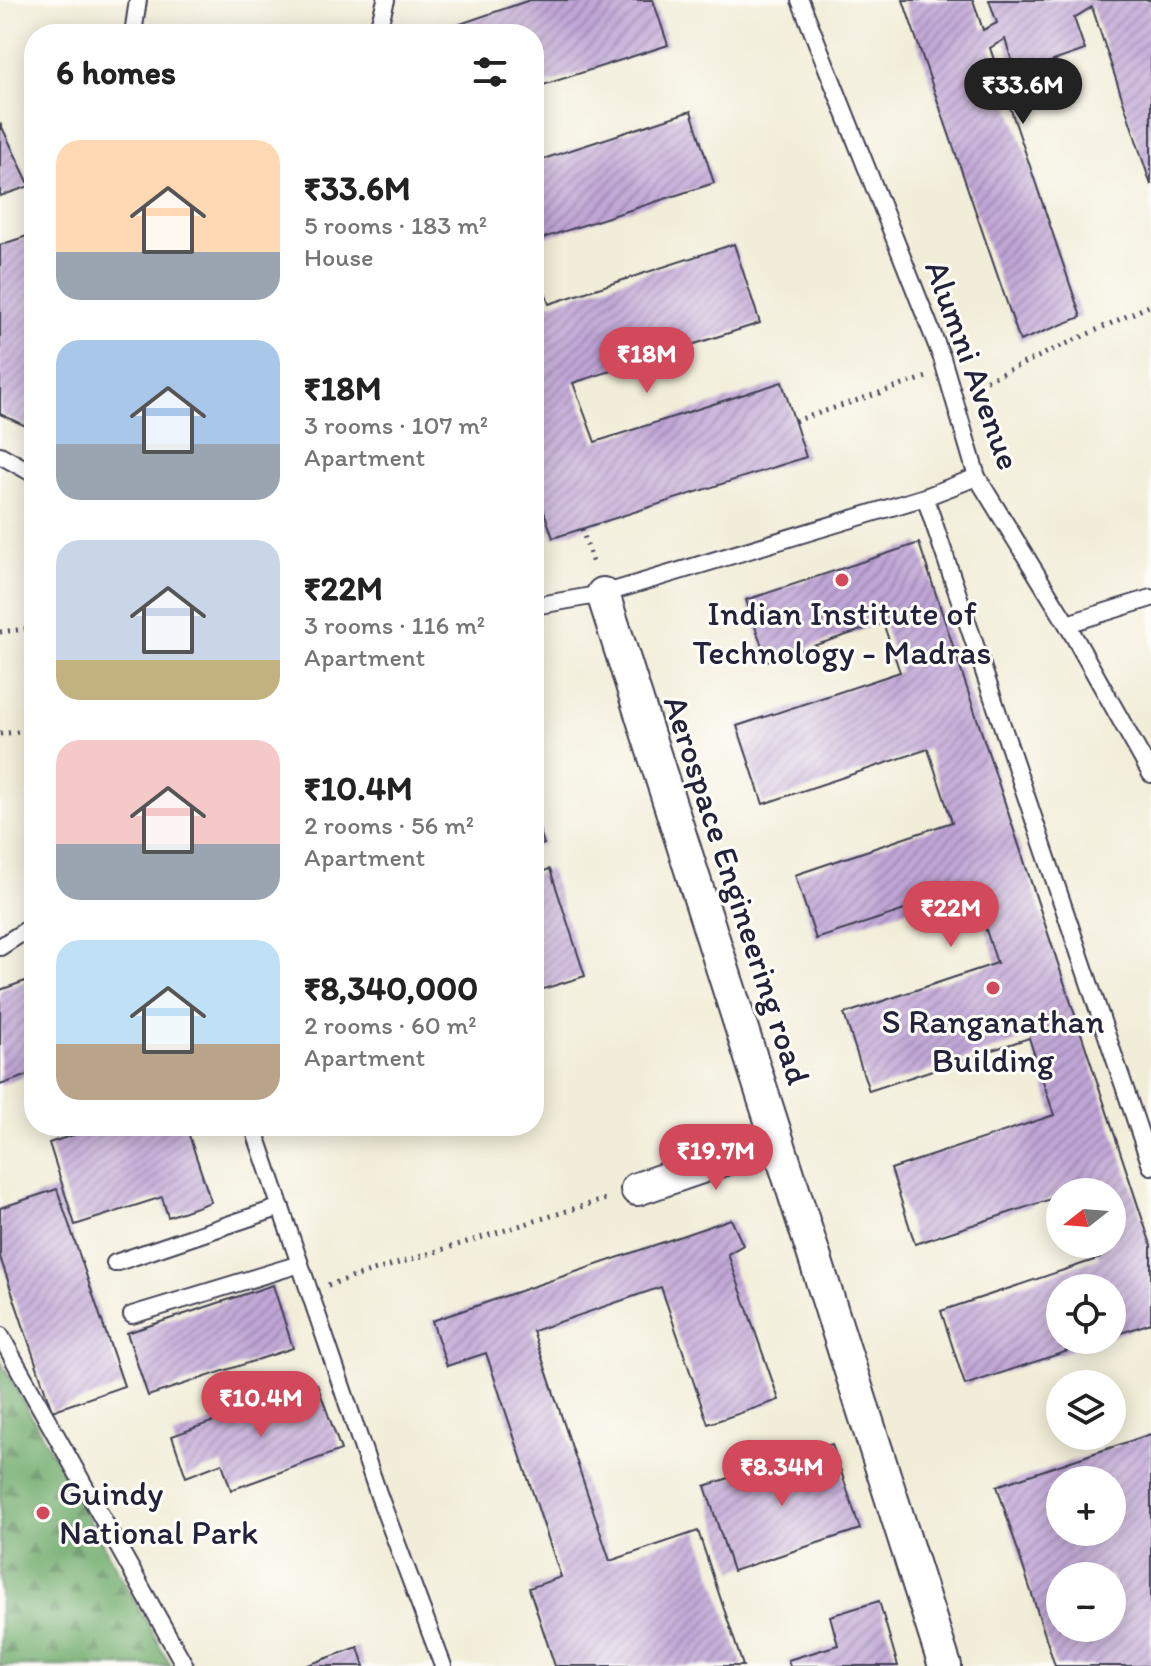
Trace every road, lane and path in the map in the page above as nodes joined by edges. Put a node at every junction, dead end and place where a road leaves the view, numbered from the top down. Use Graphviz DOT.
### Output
graph roads {
  1 [pos="138,0"];
  2 [pos="386,0"];
  3 [pos="800,0"];
  4 [pos="380,22"];
  5 [pos="134,24"];
  6 [pos="1151,305"];
  7 [pos="946,370"];
  8 [pos="953,396"];
  9 [pos="795,421"];
  10 [pos="0,455"];
  11 [pos="24,468"];
  12 [pos="977,477"];
  13 [pos="925,497"];
  14 [pos="582,529"];
  15 [pos="603,594"];
  16 [pos="1151,598"];
  17 [pos="544,604"];
  18 [pos="1067,624"];
  19 [pos="24,629"];
  20 [pos="0,632"];
  21 [pos="24,731"];
  22 [pos="0,734"];
  23 [pos="1151,774"];
  24 [pos="24,931"];
  25 [pos="0,947"];
  26 [pos="256,1136"];
  27 [pos="777,1141"];
  28 [pos="1151,1166"];
  29 [pos="637,1189"];
  30 [pos="281,1207"];
  31 [pos="115,1263"];
  32 [pos="300,1264"];
  33 [pos="309,1291"];
  34 [pos="132,1315"];
  35 [pos="0,1335"];
  36 [pos="185,1666"];
  37 [pos="443,1666"];
  38 [pos="945,1666"];
  1 -- 5 [label="lane"];
  2 -- 4 [label="lane"];
  3 -- 7 [label="lane, Alumni Avenue"];
  6 -- 8 [label="path"];
  7 -- 8 [label="lane, Alumni Avenue"];
  7 -- 9 [label="path"];
  8 -- 12 [label="lane, Alumni Avenue"];
  10 -- 11 [label="lane"];
  12 -- 13 [label="lane"];
  12 -- 18 [label="lane, Alumni Avenue"];
  13 -- 15 [label="lane"];
  13 -- 28 [label="lane"];
  14 -- 15 [label="path"];
  15 -- 17 [label="lane"];
  15 -- 27 [label="street, Aerospace Engineering road"];
  16 -- 18 [label="lane"];
  18 -- 23 [label="lane, Alumni Avenue"];
  19 -- 20 [label="path"];
  21 -- 22 [label="path"];
  24 -- 25 [label="lane"];
  26 -- 30 [label="lane"];
  27 -- 29 [label="street"];
  27 -- 38 [label="street, Aerospace Engineering road"];
  29 -- 33 [label="path"];
  30 -- 31 [label="lane"];
  30 -- 32 [label="lane"];
  32 -- 33 [label="lane"];
  32 -- 34 [label="lane"];
  33 -- 37 [label="lane"];
  35 -- 36 [label="lane"];
}
